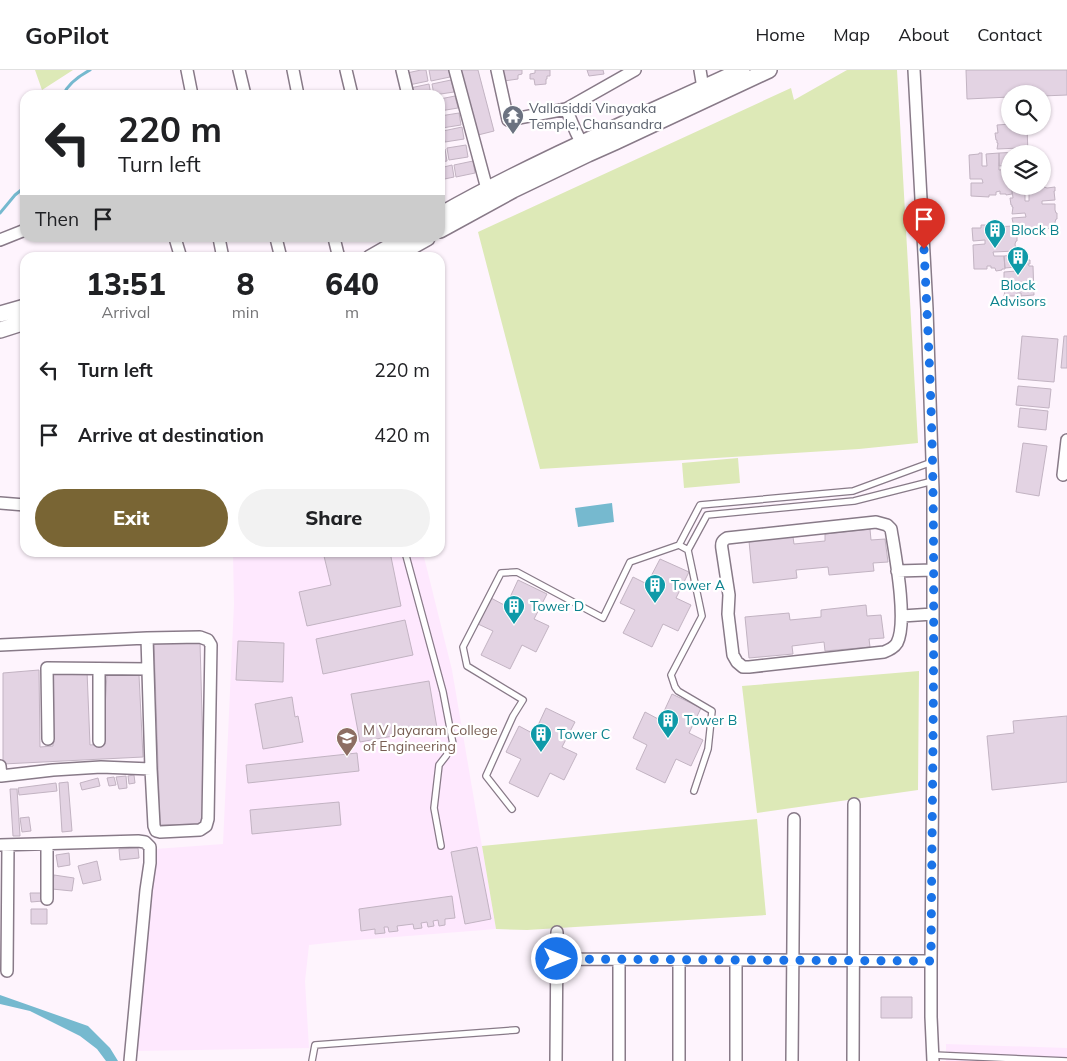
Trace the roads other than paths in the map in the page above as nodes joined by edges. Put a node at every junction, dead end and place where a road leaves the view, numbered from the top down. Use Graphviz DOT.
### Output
graph roads {
  1 [pos="187,70"];
  2 [pos="239,70"];
  3 [pos="292,70"];
  4 [pos="346,70"];
  5 [pos="402,70"];
  6 [pos="454,70"];
  7 [pos="497,70"];
  8 [pos="636,70"];
  9 [pos="700,70"];
  10 [pos="742,70"];
  11 [pos="769,70"];
  12 [pos="914,70"];
  13 [pos="703,88"];
  14 [pos="191,90"];
  15 [pos="243,90"];
  16 [pos="297,90"];
  17 [pos="351,90"];
  18 [pos="407,90"];
  19 [pos="566,109"];
  20 [pos="585,148"];
  21 [pos="488,188"];
  22 [pos="445,212"];
  23 [pos="445,227"];
  24 [pos="20,232"];
  25 [pos="0,240"];
  26 [pos="414,242"];
  27 [pos="391,249"];
  28 [pos="20,308"];
  29 [pos="0,314"];
  30 [pos="20,323"];
  31 [pos="0,330"];
  32 [pos="1067,440"];
  33 [pos="932,462"];
  34 [pos="1063,474"];
  35 [pos="933,481"];
  36 [pos="0,503"];
  37 [pos="20,505"];
  38 [pos="679,545"];
  39 [pos="688,550"];
  40 [pos="406,557"];
  41 [pos="933,570"];
  42 [pos="898,571"];
  43 [pos="933,614"];
  44 [pos="902,616"];
  45 [pos="147,638"];
  46 [pos="0,645"];
  47 [pos="99,669"];
  48 [pos="148,669"];
  49 [pos="48,739"];
  50 [pos="98,741"];
  51 [pos="0,766"];
  52 [pos="151,769"];
  53 [pos="694,790"];
  54 [pos="854,804"];
  55 [pos="512,809"];
  56 [pos="794,819"];
  57 [pos="46,844"];
  58 [pos="4,845"];
  59 [pos="441,846"];
  60 [pos="46,899"];
  61 [pos="557,932"];
  62 [pos="557,959"];
  63 [pos="619,960"];
  64 [pos="679,960"];
  65 [pos="736,960"];
  66 [pos="793,961"];
  67 [pos="854,961"];
  68 [pos="931,961"];
  69 [pos="7,971"];
  70 [pos="516,1030"];
  71 [pos="933,1058"];
  72 [pos="130,1061"];
  73 [pos="312,1061"];
  74 [pos="556,1061"];
  75 [pos="619,1061"];
  76 [pos="678,1061"];
  77 [pos="736,1061"];
  78 [pos="792,1061"];
  79 [pos="853,1061"];
  80 [pos="1067,1061"];
  1 -- 14 [label="street"];
  2 -- 15 [label="street"];
  3 -- 16 [label="street"];
  4 -- 17 [label="street"];
  5 -- 18 [label="street"];
  6 -- 21 [label="street"];
  7 -- 19 [label="street"];
  8 -- 19 [label="street"];
  9 -- 13 [label="street"];
  10 -- 13 [label="main road"];
  11 -- 20 [label="main road"];
  12 -- 33 [label="street"];
  13 -- 20 [label="main road"];
  19 -- 20 [label="street"];
  20 -- 21 [label="main road"];
  20 -- 23 [label="main road"];
  21 -- 22 [label="main road"];
  24 -- 25 [label="street"];
  26 -- 27 [label="main road"];
  28 -- 29 [label="main road"];
  30 -- 31 [label="main road"];
  32 -- 34 [label="street"];
  33 -- 35 [label="street"];
  33 -- 38 [label="lane"];
  35 -- 39 [label="lane"];
  35 -- 41 [label="street"];
  36 -- 37 [label="street"];
  38 -- 39 [label="lane"];
  38 -- 55 [label="lane"];
  39 -- 53 [label="lane"];
  40 -- 59 [label="lane"];
  41 -- 42 [label="street"];
  41 -- 43 [label="street"];
  42 -- 44 [label="street"];
  42 -- 44 [label="street"];
  43 -- 44 [label="street"];
  43 -- 68 [label="street"];
  45 -- 46 [label="street"];
  45 -- 48 [label="street"];
  45 -- 52 [label="street"];
  47 -- 48 [label="street"];
  47 -- 49 [label="street"];
  47 -- 50 [label="street"];
  48 -- 52 [label="street"];
  51 -- 52 [label="street"];
  54 -- 67 [label="street"];
  56 -- 66 [label="street"];
  57 -- 58 [label="street"];
  57 -- 60 [label="street"];
  57 -- 72 [label="street"];
  58 -- 69 [label="street"];
  61 -- 62 [label="street"];
  62 -- 63 [label="street"];
  62 -- 74 [label="street"];
  63 -- 64 [label="street"];
  63 -- 75 [label="street"];
  64 -- 65 [label="street"];
  64 -- 76 [label="street"];
  65 -- 66 [label="street"];
  65 -- 77 [label="street"];
  66 -- 67 [label="street"];
  66 -- 78 [label="street"];
  67 -- 68 [label="street"];
  67 -- 79 [label="street"];
  68 -- 71 [label="street"];
  70 -- 73 [label="lane"];
  71 -- 80 [label="lane"];
}
